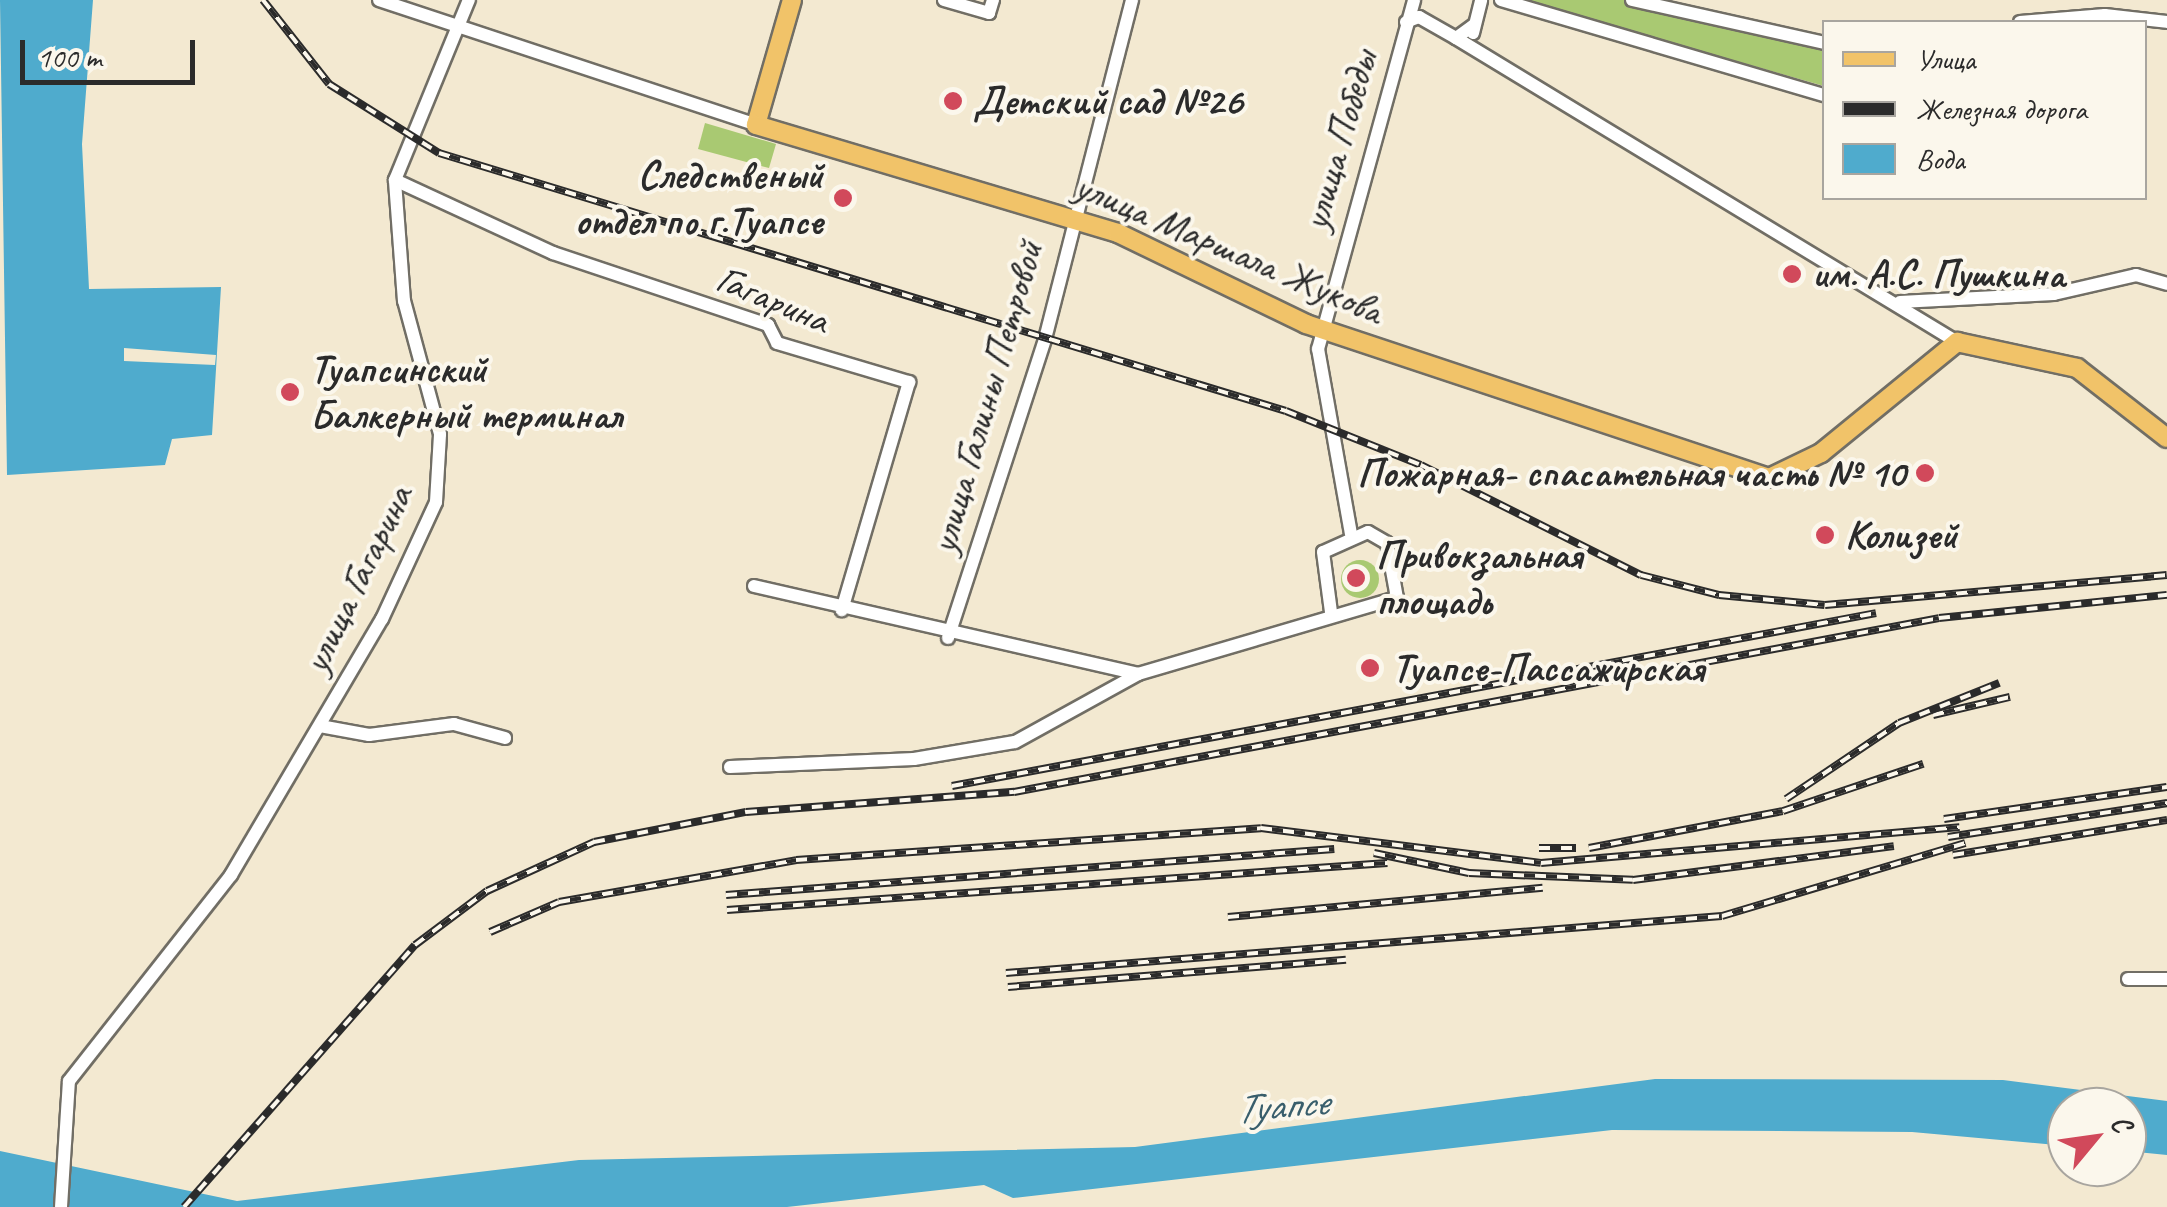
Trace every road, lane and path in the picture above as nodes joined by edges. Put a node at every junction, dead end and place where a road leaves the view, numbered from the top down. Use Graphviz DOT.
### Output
graph roads {
  1 [pos="379,0"];
  2 [pos="470,0"];
  3 [pos="792,0"];
  4 [pos="944,0"];
  5 [pos="993,0"];
  6 [pos="1132,0"];
  7 [pos="1414,0"];
  8 [pos="1481,0"];
  9 [pos="1501,0"];
  10 [pos="1632,0"];
  11 [pos="1412,19"];
  12 [pos="2083,19"];
  13 [pos="2111,20"];
  14 [pos="1474,25"];
  15 [pos="461,26"];
  16 [pos="1456,38"];
  17 [pos="1822,43"];
  18 [pos="1479,54"];
  19 [pos="1822,94"];
  20 [pos="756,124"];
  21 [pos="394,180"];
  22 [pos="1070,217"];
  23 [pos="2167,284"];
  24 [pos="1900,302"];
  25 [pos="1321,329"];
  26 [pos="1957,342"];
  27 [pos="2167,438"];
  28 [pos="1351,534"];
  29 [pos="754,586"];
  30 [pos="842,610"];
  31 [pos="1330,612"];
  32 [pos="948,638"];
  33 [pos="1138,674"];
  34 [pos="320,726"];
  35 [pos="505,738"];
  36 [pos="730,768"];
  37 [pos="2128,979"];
  38 [pos="2167,979"];
  39 [pos="60,1207"];
  1 -- 15 [label="street, улица Маршала Жукова"];
  2 -- 15 [label="street, улица Гагарина"];
  3 -- 20 [label="main road"];
  4 -- 5 [label="street"];
  6 -- 22 [label="street, улица Галины Петровой"];
  7 -- 11 [label="street"];
  8 -- 14 [label="street"];
  9 -- 19 [label="street"];
  10 -- 17 [label="street"];
  11 -- 16 [label="street"];
  11 -- 25 [label="street, улица Победы"];
  12 -- 13 [label="street"];
  14 -- 16 [label="street"];
  14 -- 18 [label="street"];
  15 -- 20 [label="street, улица Маршала Жукова"];
  15 -- 21 [label="street, улица Гагарина"];
  16 -- 18 [label="street"];
  18 -- 24 [label="street"];
  20 -- 22 [label="main road, улица Маршала Жукова"];
  21 -- 30 [label="street, Гагарина"];
  21 -- 34 [label="street, улица Гагарина"];
  22 -- 25 [label="main road, улица Маршала Жукова"];
  22 -- 32 [label="street, улица Галины Петровой"];
  23 -- 24 [label="street"];
  24 -- 26 [label="street"];
  25 -- 26 [label="main road, улица Маршала Жукова"];
  25 -- 28 [label="street, улица Победы"];
  26 -- 27 [label="main road"];
  28 -- 31 [label="street"];
  28 -- 31 [label="street"];
  29 -- 30 [label="street"];
  30 -- 32 [label="street"];
  31 -- 33 [label="street"];
  32 -- 33 [label="street"];
  33 -- 36 [label="street"];
  34 -- 35 [label="street"];
  34 -- 39 [label="street, улица Гагарина"];
  37 -- 38 [label="street"];
}
